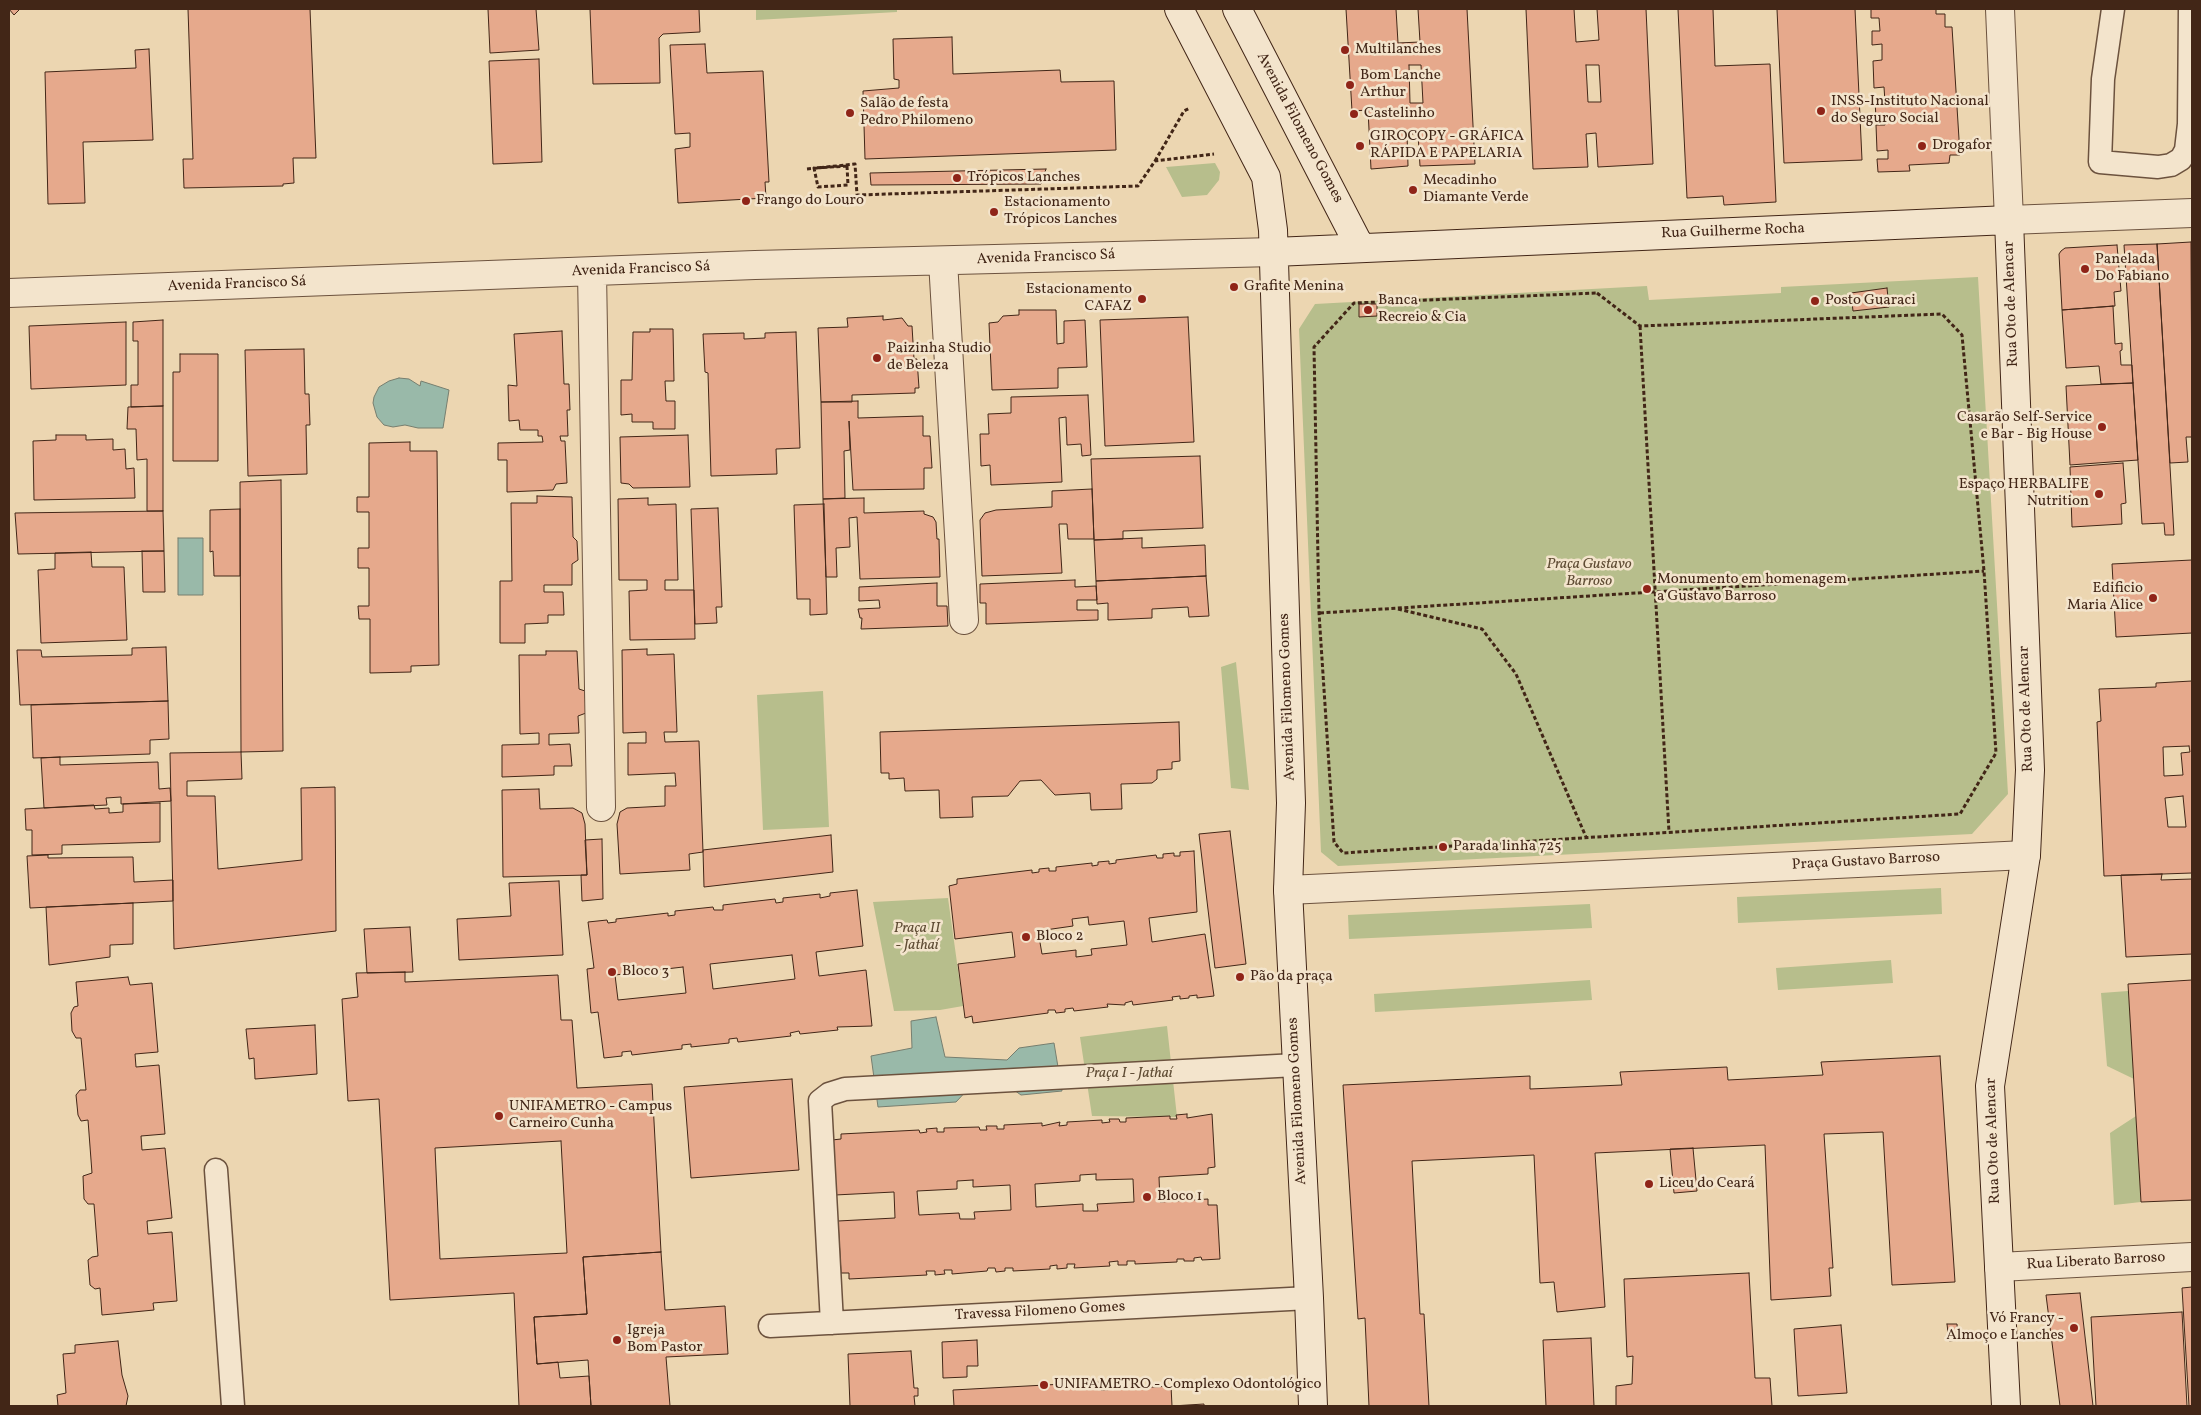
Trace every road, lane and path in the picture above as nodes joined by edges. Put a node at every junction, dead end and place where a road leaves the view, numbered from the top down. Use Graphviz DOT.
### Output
graph roads {
  1 [pos="1179,9"];
  2 [pos="1236,9"];
  3 [pos="2000,9"];
  4 [pos="2113,9"];
  5 [pos="2190,9"];
  6 [pos="1184,111"];
  7 [pos="1218,154"];
  8 [pos="1155,161"];
  9 [pos="807,168"];
  10 [pos="814,168"];
  11 [pos="2192,213"];
  12 [pos="2009,220"];
  13 [pos="1360,247"];
  14 [pos="1274,252"];
  15 [pos="943,261"];
  16 [pos="592,272"];
  17 [pos="9,293"];
  18 [pos="1640,326"];
  19 [pos="1984,571"];
  20 [pos="1655,593"];
  21 [pos="1395,608"];
  22 [pos="1319,613"];
  23 [pos="964,620"];
  24 [pos="601,807"];
  25 [pos="1668,832"];
  26 [pos="1586,837"];
  27 [pos="2026,855"];
  28 [pos="1288,890"];
  29 [pos="1296,1065"];
  30 [pos="216,1170"];
  31 [pos="2192,1258"];
  32 [pos="1999,1267"];
  33 [pos="1309,1298"];
  34 [pos="832,1323"];
  35 [pos="770,1326"];
  36 [pos="233,1406"];
  37 [pos="1313,1406"];
  38 [pos="2006,1406"];
  1 -- 14 [label="street, Avenida Filomeno Gomes"];
  2 -- 13 [label="street, Avenida Filomeno Gomes"];
  3 -- 12 [label="street, Rua Oto de Alencar"];
  4 -- 5 [label="lane"];
  6 -- 8 [label="path"];
  7 -- 8 [label="path"];
  8 -- 9 [label="path"];
  10 -- 10 [label="path"];
  11 -- 12 [label="street, Rua Guilherme Rocha"];
  12 -- 13 [label="street, Rua Guilherme Rocha"];
  12 -- 27 [label="street, Rua Oto de Alencar"];
  13 -- 14 [label="street, Rua Guilherme Rocha"];
  14 -- 15 [label="street, Avenida Francisco Sá"];
  14 -- 28 [label="street, Avenida Filomeno Gomes"];
  15 -- 16 [label="street, Avenida Francisco Sá"];
  15 -- 23 [label="street"];
  16 -- 17 [label="street, Avenida Francisco Sá"];
  16 -- 24 [label="street"];
  18 -- 19 [label="path"];
  18 -- 20 [label="path"];
  18 -- 22 [label="path"];
  19 -- 20 [label="path"];
  19 -- 25 [label="path"];
  20 -- 21 [label="path"];
  20 -- 25 [label="path"];
  21 -- 22 [label="path"];
  21 -- 26 [label="path"];
  22 -- 26 [label="path"];
  25 -- 26 [label="path"];
  27 -- 28 [label="street, Praça Gustavo Barroso"];
  27 -- 32 [label="street, Rua Oto de Alencar"];
  28 -- 29 [label="street, Avenida Filomeno Gomes"];
  29 -- 33 [label="street, Avenida Filomeno Gomes"];
  29 -- 34 [label="lane"];
  30 -- 36 [label="lane"];
  31 -- 32 [label="street, Rua Liberato Barroso"];
  32 -- 38 [label="street, Rua Oto de Alencar"];
  33 -- 34 [label="lane, Travessa Filomeno Gomes"];
  33 -- 37 [label="street, Avenida Filomeno Gomes"];
  34 -- 35 [label="lane, Travessa Filomeno Gomes"];
}
